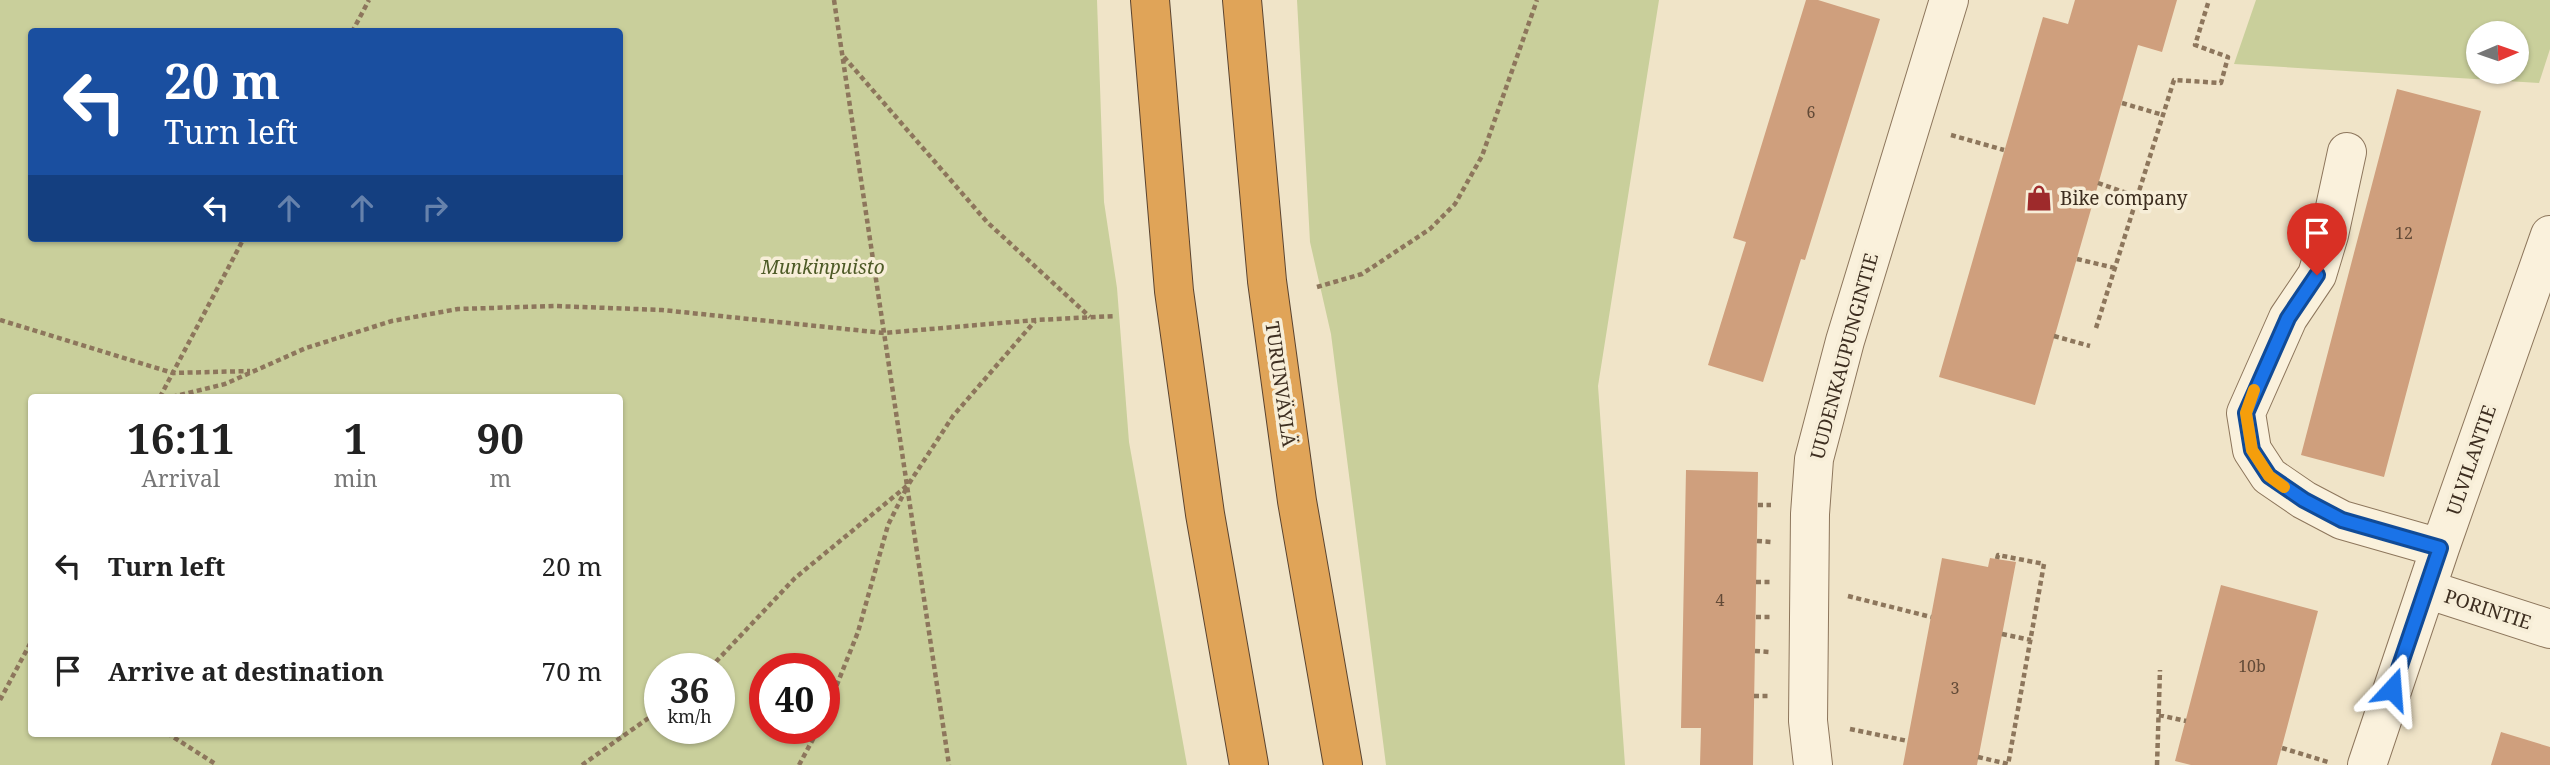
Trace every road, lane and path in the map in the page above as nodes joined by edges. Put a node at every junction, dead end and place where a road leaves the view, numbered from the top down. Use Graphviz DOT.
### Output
graph roads {
  1 [pos="369,0"];
  2 [pos="834,0"];
  3 [pos="1150,0"];
  4 [pos="1242,0"];
  5 [pos="1537,0"];
  6 [pos="1950,0"];
  7 [pos="2209,0"];
  8 [pos="354,28"];
  9 [pos="842,55"];
  10 [pos="2122,103"];
  11 [pos="2163,115"];
  12 [pos="1940,132"];
  13 [pos="2004,150"];
  14 [pos="2347,152"];
  15 [pos="2098,183"];
  16 [pos="2138,197"];
  17 [pos="2550,235"];
  18 [pos="242,242"];
  19 [pos="2077,258"];
  20 [pos="2115,268"];
  21 [pos="1317,288"];
  22 [pos="1116,316"];
  23 [pos="1090,317"];
  24 [pos="0,320"];
  25 [pos="1037,320"];
  26 [pos="2096,328"];
  27 [pos="884,333"];
  28 [pos="2054,336"];
  29 [pos="2090,346"];
  30 [pos="255,371"];
  31 [pos="173,373"];
  32 [pos="162,394"];
  33 [pos="184,394"];
  34 [pos="908,485"];
  35 [pos="2440,548"];
  36 [pos="1997,559"];
  37 [pos="2426,589"];
  38 [pos="1840,594"];
  39 [pos="1931,617"];
  40 [pos="2550,629"];
  41 [pos="2002,634"];
  42 [pos="2031,640"];
  43 [pos="28,647"];
  44 [pos="724,653"];
  45 [pos="2160,670"];
  46 [pos="840,677"];
  47 [pos="0,699"];
  48 [pos="2159,715"];
  49 [pos="644,721"];
  50 [pos="2186,721"];
  51 [pos="1839,727"];
  52 [pos="623,736"];
  53 [pos="173,737"];
  54 [pos="622,737"];
  55 [pos="1908,741"];
  56 [pos="810,744"];
  57 [pos="2282,748"];
  58 [pos="1978,757"];
  59 [pos="2008,764"];
  60 [pos="2349,764"];
  61 [pos="217,765"];
  62 [pos="582,765"];
  63 [pos="799,765"];
  64 [pos="949,765"];
  65 [pos="1249,765"];
  66 [pos="1343,765"];
  67 [pos="1813,765"];
  68 [pos="2157,765"];
  1 -- 8 [label="path"];
  2 -- 9 [label="path"];
  3 -- 65 [label="highway"];
  4 -- 66 [label="highway, TURUNVÄYLÄ"];
  5 -- 21 [label="path"];
  6 -- 67 [label="street, UUDENKAUPUNGINTIE"];
  7 -- 11 [label="path"];
  9 -- 23 [label="path"];
  9 -- 27 [label="path"];
  10 -- 11 [label="path"];
  11 -- 16 [label="path"];
  12 -- 13 [label="path"];
  14 -- 35 [label="street"];
  15 -- 16 [label="path"];
  16 -- 20 [label="path"];
  17 -- 35 [label="street, ULVILANTIE"];
  18 -- 31 [label="path"];
  19 -- 20 [label="path"];
  20 -- 26 [label="path"];
  22 -- 23 [label="path"];
  23 -- 25 [label="path"];
  24 -- 31 [label="path"];
  25 -- 27 [label="path"];
  25 -- 34 [label="path"];
  27 -- 30 [label="path"];
  27 -- 34 [label="path"];
  28 -- 29 [label="path"];
  30 -- 31 [label="path"];
  30 -- 33 [label="path"];
  31 -- 32 [label="path"];
  34 -- 44 [label="path"];
  34 -- 46 [label="path"];
  34 -- 64 [label="path"];
  35 -- 37 [label="street, ULVILANTIE"];
  36 -- 42 [label="path"];
  37 -- 40 [label="street, PORINTIE"];
  37 -- 60 [label="street, ULVILANTIE"];
  38 -- 39 [label="path"];
  41 -- 42 [label="path"];
  42 -- 59 [label="path"];
  43 -- 47 [label="path"];
  45 -- 48 [label="path"];
  48 -- 50 [label="path"];
  48 -- 68 [label="path"];
  49 -- 52 [label="path"];
  51 -- 55 [label="path"];
  53 -- 61 [label="path"];
  54 -- 62 [label="path"];
  56 -- 63 [label="path"];
  57 -- 60 [label="path"];
  58 -- 59 [label="path"];
}
